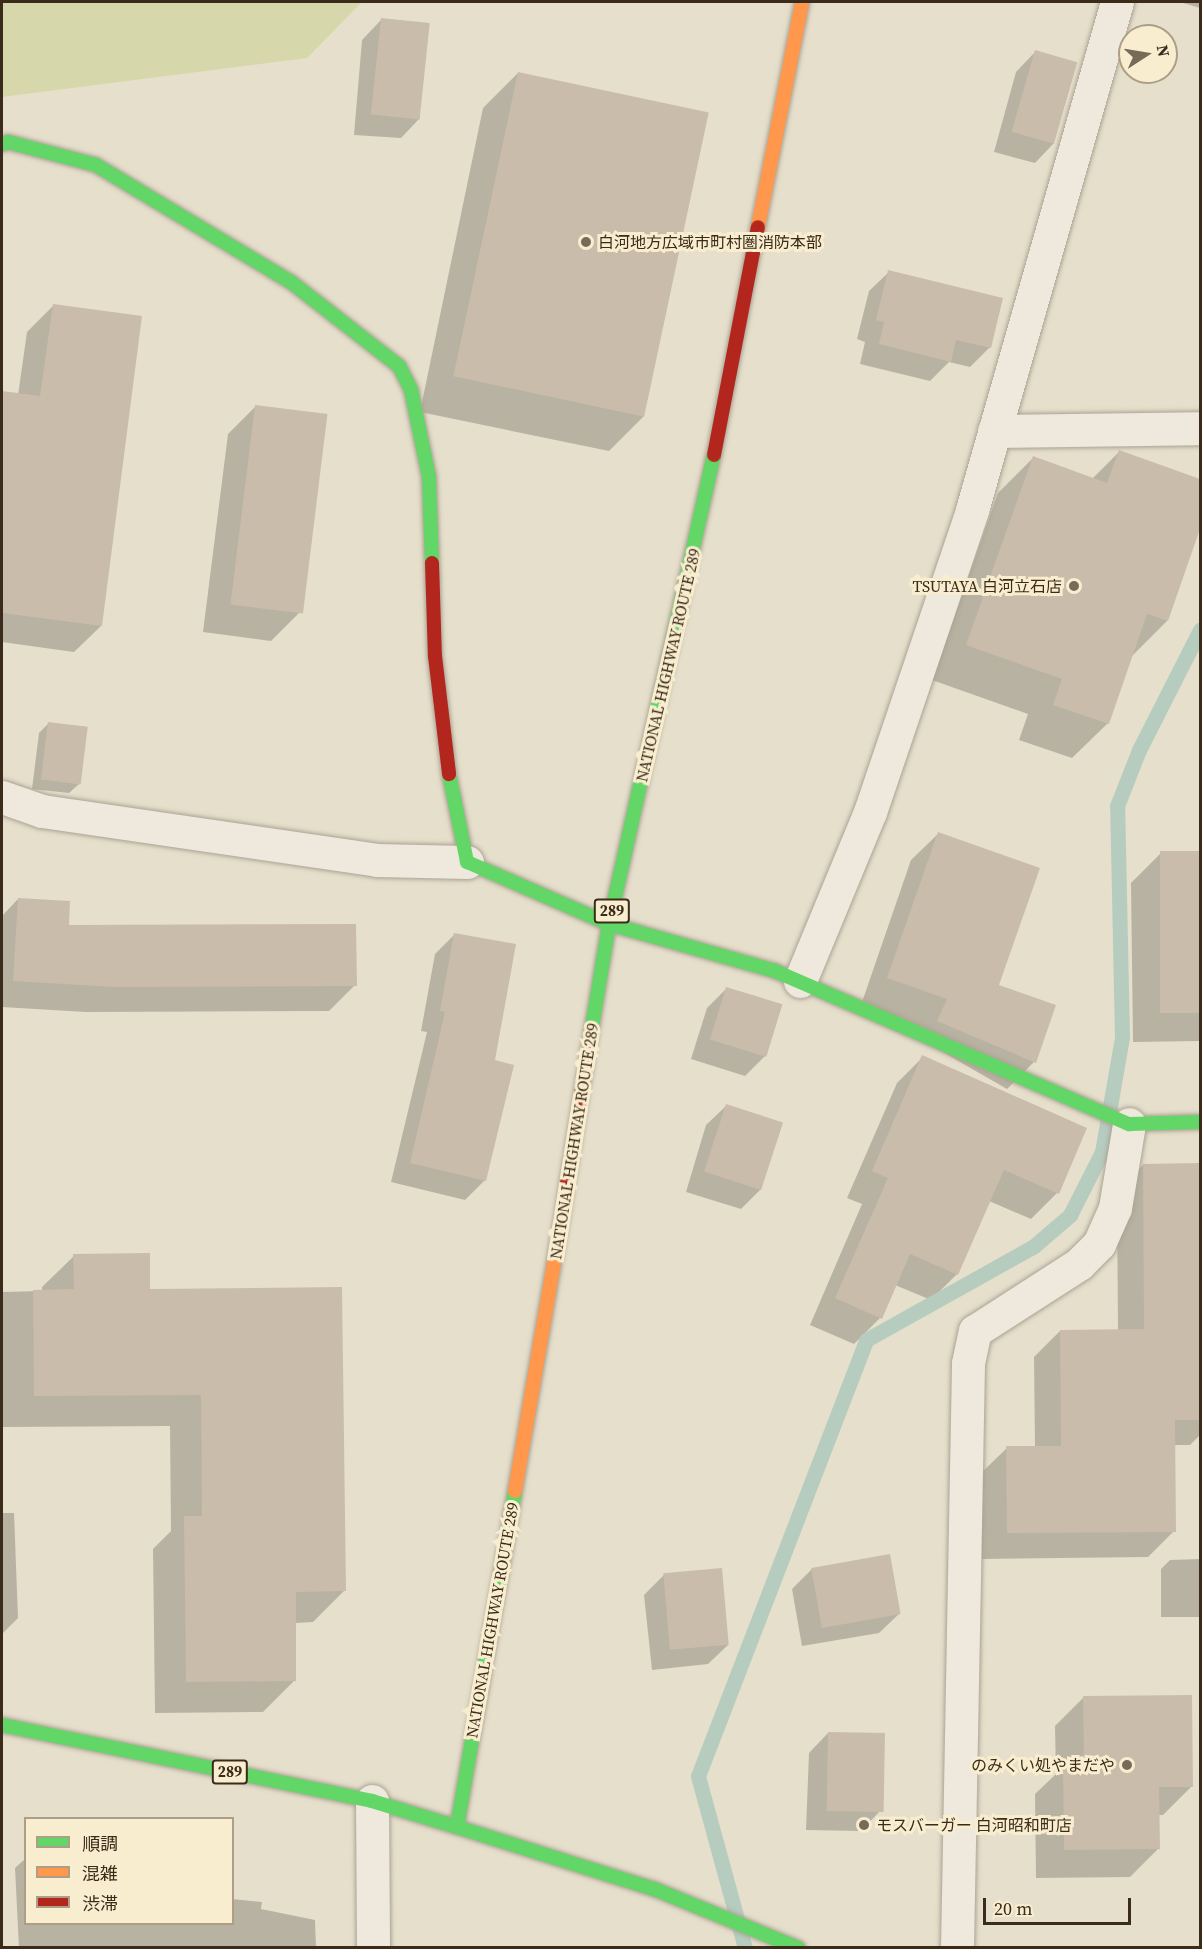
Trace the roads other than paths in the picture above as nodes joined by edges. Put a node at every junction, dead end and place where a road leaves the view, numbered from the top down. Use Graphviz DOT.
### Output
graph roads {
  1 [pos="802,2"];
  2 [pos="1117,2"];
  3 [pos="2,144"];
  4 [pos="1200,428"];
  5 [pos="994,431"];
  6 [pos="2,797"];
  7 [pos="467,862"];
  8 [pos="609,924"];
  9 [pos="800,981"];
  10 [pos="1200,1122"];
  11 [pos="1129,1124"];
  12 [pos="2,1725"];
  13 [pos="372,1801"];
  14 [pos="456,1827"];
  15 [pos="373,1947"];
  16 [pos="798,1947"];
  17 [pos="957,1947"];
  1 -- 8 [label="main road, NATIONAL HIGHWAY ROUTE 289 / 289"];
  2 -- 5 [label="street"];
  3 -- 7 [label="main road"];
  4 -- 5 [label="street"];
  5 -- 9 [label="street"];
  6 -- 7 [label="street"];
  7 -- 8 [label="main road"];
  8 -- 9 [label="main road"];
  8 -- 14 [label="main road, NATIONAL HIGHWAY ROUTE 289 / 289"];
  9 -- 11 [label="main road"];
  10 -- 11 [label="main road"];
  11 -- 17 [label="street"];
  12 -- 13 [label="main road, 289"];
  13 -- 14 [label="main road, 289"];
  13 -- 15 [label="street"];
  14 -- 16 [label="main road"];
}
